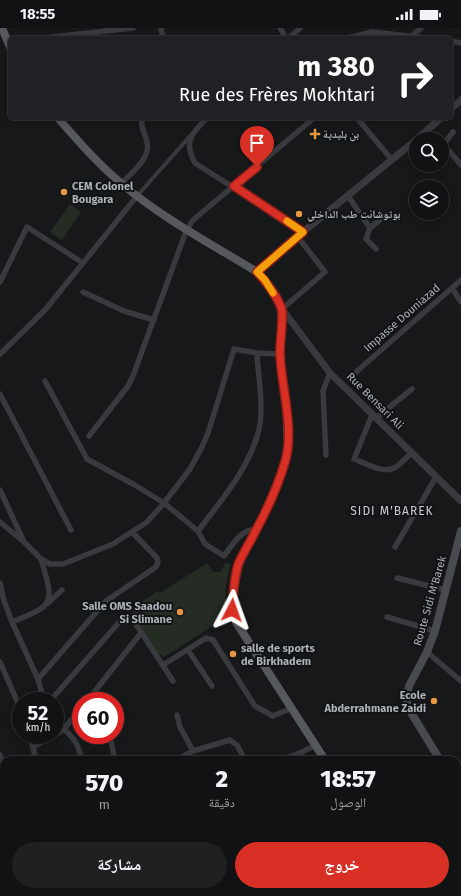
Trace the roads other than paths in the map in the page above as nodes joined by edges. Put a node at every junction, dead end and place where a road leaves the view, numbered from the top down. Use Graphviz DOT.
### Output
graph roads {
  1 [pos="2,28"];
  2 [pos="133,28"];
  3 [pos="300,28"];
  4 [pos="421,28"];
  5 [pos="62,36"];
  6 [pos="290,36"];
  7 [pos="356,36"];
  8 [pos="403,36"];
  9 [pos="412,36"];
  10 [pos="8,42"];
  11 [pos="461,100"];
  12 [pos="453,107"];
  13 [pos="60,120"];
  14 [pos="142,120"];
  15 [pos="205,120"];
  16 [pos="312,120"];
  17 [pos="359,120"];
  18 [pos="439,120"];
  19 [pos="424,132"];
  20 [pos="454,132"];
  21 [pos="192,135"];
  22 [pos="409,145"];
  23 [pos="392,160"];
  24 [pos="461,165"];
  25 [pos="121,184"];
  26 [pos="234,186"];
  27 [pos="137,196"];
  28 [pos="348,196"];
  29 [pos="386,215"];
  30 [pos="370,228"];
  31 [pos="187,230"];
  32 [pos="300,234"];
  33 [pos="376,249"];
  34 [pos="83,263"];
  35 [pos="257,272"];
  36 [pos="461,280"];
  37 [pos="0,282"];
  38 [pos="452,288"];
  39 [pos="82,292"];
  40 [pos="461,302"];
  41 [pos="282,309"];
  42 [pos="154,320"];
  43 [pos="257,353"];
  44 [pos="0,354"];
  45 [pos="280,354"];
  46 [pos="356,372"];
  47 [pos="330,373"];
  48 [pos="45,381"];
  49 [pos="412,389"];
  50 [pos="0,394"];
  51 [pos="374,416"];
  52 [pos="89,436"];
  53 [pos="411,453"];
  54 [pos="326,455"];
  55 [pos="436,477"];
  56 [pos="0,490"];
  57 [pos="461,500"];
  58 [pos="164,503"];
  59 [pos="0,522"];
  60 [pos="257,528"];
  61 [pos="71,530"];
  62 [pos="198,531"];
  63 [pos="461,531"];
  64 [pos="132,532"];
  65 [pos="24,542"];
  66 [pos="395,548"];
  67 [pos="458,555"];
  68 [pos="41,559"];
  69 [pos="397,578"];
  70 [pos="0,583"];
  71 [pos="62,590"];
  72 [pos="446,590"];
  73 [pos="48,603"];
  74 [pos="387,617"];
  75 [pos="12,622"];
  76 [pos="435,631"];
  77 [pos="141,633"];
  78 [pos="188,650"];
  79 [pos="427,652"];
  80 [pos="0,662"];
  81 [pos="163,665"];
  82 [pos="38,679"];
  83 [pos="173,681"];
  84 [pos="461,681"];
  85 [pos="212,686"];
  86 [pos="13,692"];
  87 [pos="42,692"];
  88 [pos="58,692"];
  89 [pos="94,692"];
  90 [pos="292,708"];
  91 [pos="177,715"];
  92 [pos="72,719"];
  93 [pos="64,729"];
  94 [pos="32,744"];
  95 [pos="38,744"];
  96 [pos="112,744"];
  97 [pos="316,745"];
  98 [pos="33,747"];
  99 [pos="193,752"];
  100 [pos="35,756"];
  101 [pos="81,756"];
  102 [pos="114,756"];
  103 [pos="186,756"];
  104 [pos="243,756"];
  105 [pos="291,756"];
  106 [pos="323,756"];
  107 [pos="438,756"];
  1 -- 10 [label="main road"];
  2 -- 5 [label="street"];
  3 -- 6 [label="street"];
  4 -- 9 [label="street"];
  7 -- 8 [label="street"];
  11 -- 12 [label="street"];
  13 -- 25 [label="main road"];
  14 -- 25 [label="street"];
  15 -- 21 [label="street"];
  16 -- 26 [label="street"];
  17 -- 23 [label="street"];
  18 -- 19 [label="street"];
  20 -- 24 [label="street"];
  21 -- 26 [label="street"];
  21 -- 27 [label="street"];
  22 -- 23 [label="street"];
  23 -- 28 [label="street"];
  25 -- 27 [label="main road"];
  26 -- 31 [label="street"];
  26 -- 32 [label="street"];
  27 -- 31 [label="main road"];
  27 -- 34 [label="street"];
  28 -- 30 [label="street"];
  28 -- 32 [label="street"];
  29 -- 30 [label="street"];
  30 -- 33 [label="street"];
  31 -- 35 [label="main road"];
  31 -- 42 [label="street"];
  32 -- 35 [label="street"];
  32 -- 41 [label="street"];
  34 -- 37 [label="street"];
  34 -- 44 [label="street"];
  35 -- 41 [label="main road"];
  36 -- 38 [label="street, Impasse Douniazad"];
  38 -- 40 [label="street"];
  38 -- 46 [label="street, Impasse Douniazad"];
  39 -- 42 [label="street"];
  41 -- 45 [label="main road"];
  41 -- 47 [label="street, Rue Bensari Ali"];
  42 -- 52 [label="street"];
  43 -- 45 [label="street"];
  43 -- 58 [label="street"];
  43 -- 62 [label="street"];
  45 -- 60 [label="main road"];
  47 -- 51 [label="street, Rue Bensari Ali"];
  47 -- 54 [label="street"];
  48 -- 58 [label="street"];
  49 -- 51 [label="street"];
  50 -- 61 [label="street"];
  51 -- 53 [label="street, Rue Bensari Ali"];
  51 -- 53 [label="street"];
  53 -- 55 [label="street, Rue Bensari Ali"];
  55 -- 57 [label="street, Rue Bensari Ali"];
  55 -- 66 [label="street"];
  56 -- 65 [label="street"];
  58 -- 62 [label="street"];
  58 -- 64 [label="street"];
  59 -- 65 [label="street"];
  60 -- 62 [label="street"];
  60 -- 90 [label="main road"];
  63 -- 67 [label="main road, Route Sidi M'Barek"];
  64 -- 68 [label="street"];
  64 -- 82 [label="street"];
  65 -- 68 [label="street"];
  67 -- 72 [label="main road, Route Sidi M'Barek"];
  68 -- 73 [label="street"];
  69 -- 72 [label="street"];
  70 -- 75 [label="street"];
  71 -- 73 [label="street"];
  72 -- 76 [label="main road, Route Sidi M'Barek"];
  73 -- 75 [label="street"];
  74 -- 76 [label="street"];
  75 -- 82 [label="street"];
  76 -- 79 [label="main road, Route Sidi M'Barek"];
  77 -- 81 [label="street"];
  77 -- 88 [label="street"];
  77 -- 89 [label="street"];
  78 -- 81 [label="street"];
  78 -- 85 [label="street"];
  78 -- 90 [label="street"];
  79 -- 84 [label="street"];
  79 -- 107 [label="main road, Route Sidi M'Barek"];
  80 -- 86 [label="street"];
  81 -- 83 [label="street"];
  82 -- 87 [label="street"];
  90 -- 97 [label="main road"];
  91 -- 99 [label="street"];
  92 -- 93 [label="street"];
  93 -- 101 [label="street"];
  94 -- 98 [label="street"];
  95 -- 98 [label="street"];
  96 -- 102 [label="street"];
  97 -- 105 [label="street"];
  97 -- 106 [label="main road"];
  98 -- 100 [label="street"];
  99 -- 103 [label="street"];
  99 -- 104 [label="street"];
}
